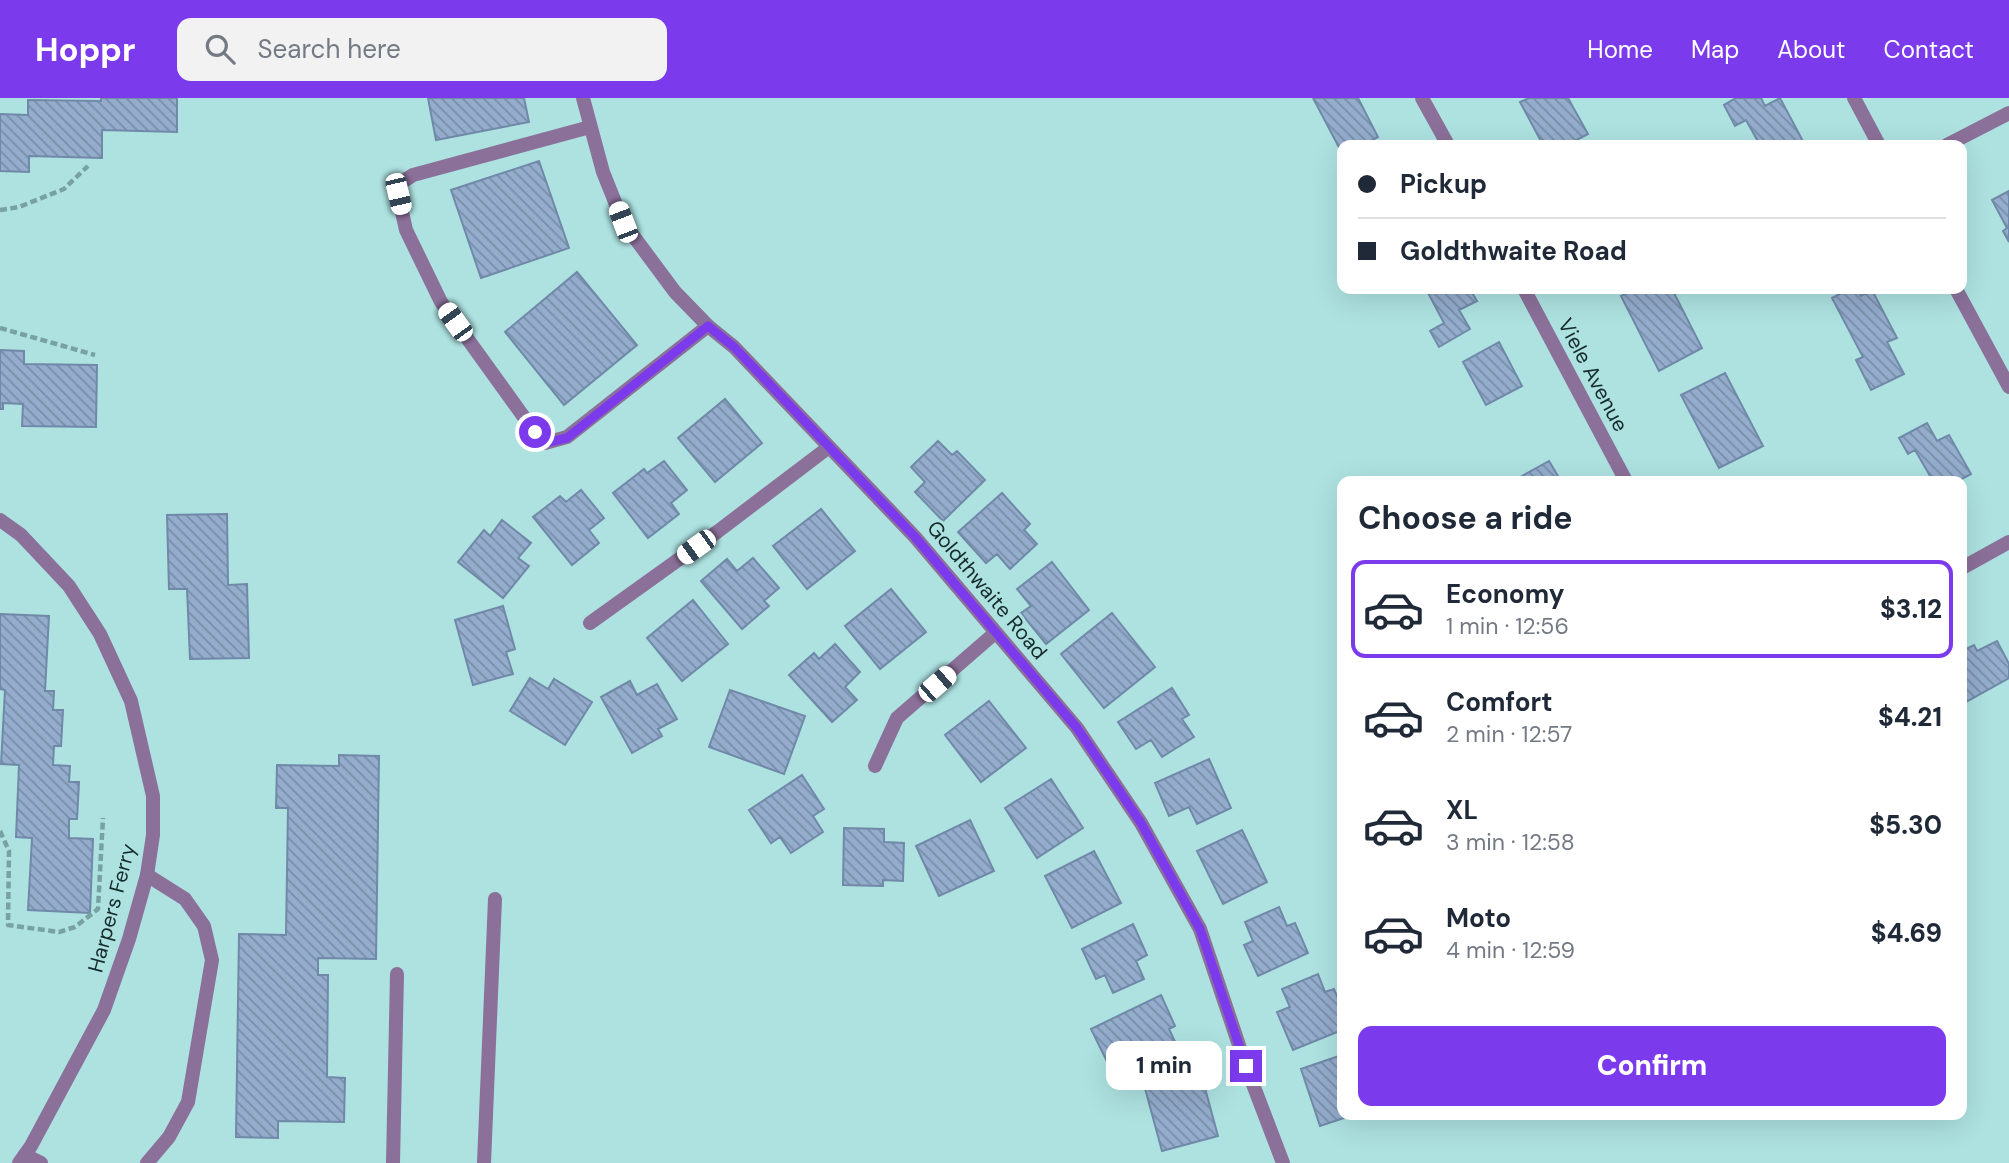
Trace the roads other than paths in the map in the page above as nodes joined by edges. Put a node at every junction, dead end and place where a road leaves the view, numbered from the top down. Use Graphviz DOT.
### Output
graph roads {
  1 [pos="583,98"];
  2 [pos="1422,98"];
  3 [pos="1854,98"];
  4 [pos="2009,113"];
  5 [pos="590,127"];
  6 [pos="1445,140"];
  7 [pos="1876,140"];
  8 [pos="1957,140"];
  9 [pos="1527,294"];
  10 [pos="1959,294"];
  11 [pos="708,326"];
  12 [pos="2009,387"];
  13 [pos="829,447"];
  14 [pos="1623,476"];
  15 [pos="0,520"];
  16 [pos="2009,542"];
  17 [pos="1967,565"];
  18 [pos="590,623"];
  19 [pos="996,633"];
  20 [pos="875,766"];
  21 [pos="146,874"];
  22 [pos="495,899"];
  23 [pos="397,974"];
  24 [pos="22,1159"];
  25 [pos="41,1163"];
  26 [pos="147,1163"];
  27 [pos="393,1163"];
  28 [pos="484,1163"];
  29 [pos="1283,1163"];
  1 -- 5 [label="street, Goldthwaite Road"];
  2 -- 6 [label="street"];
  3 -- 7 [label="street"];
  4 -- 8 [label="street"];
  5 -- 11 [label="street, Goldthwaite Road"];
  5 -- 11 [label="street"];
  9 -- 14 [label="street, Viele Avenue"];
  10 -- 12 [label="street"];
  11 -- 13 [label="street, Goldthwaite Road"];
  13 -- 18 [label="street"];
  13 -- 19 [label="street, Goldthwaite Road"];
  15 -- 21 [label="street, Harpers Ferry"];
  16 -- 17 [label="street"];
  19 -- 20 [label="street"];
  19 -- 29 [label="street, Goldthwaite Road"];
  21 -- 24 [label="street, Harpers Ferry"];
  21 -- 26 [label="street"];
  22 -- 28 [label="street"];
  23 -- 27 [label="street"];
  24 -- 25 [label="street"];
}
